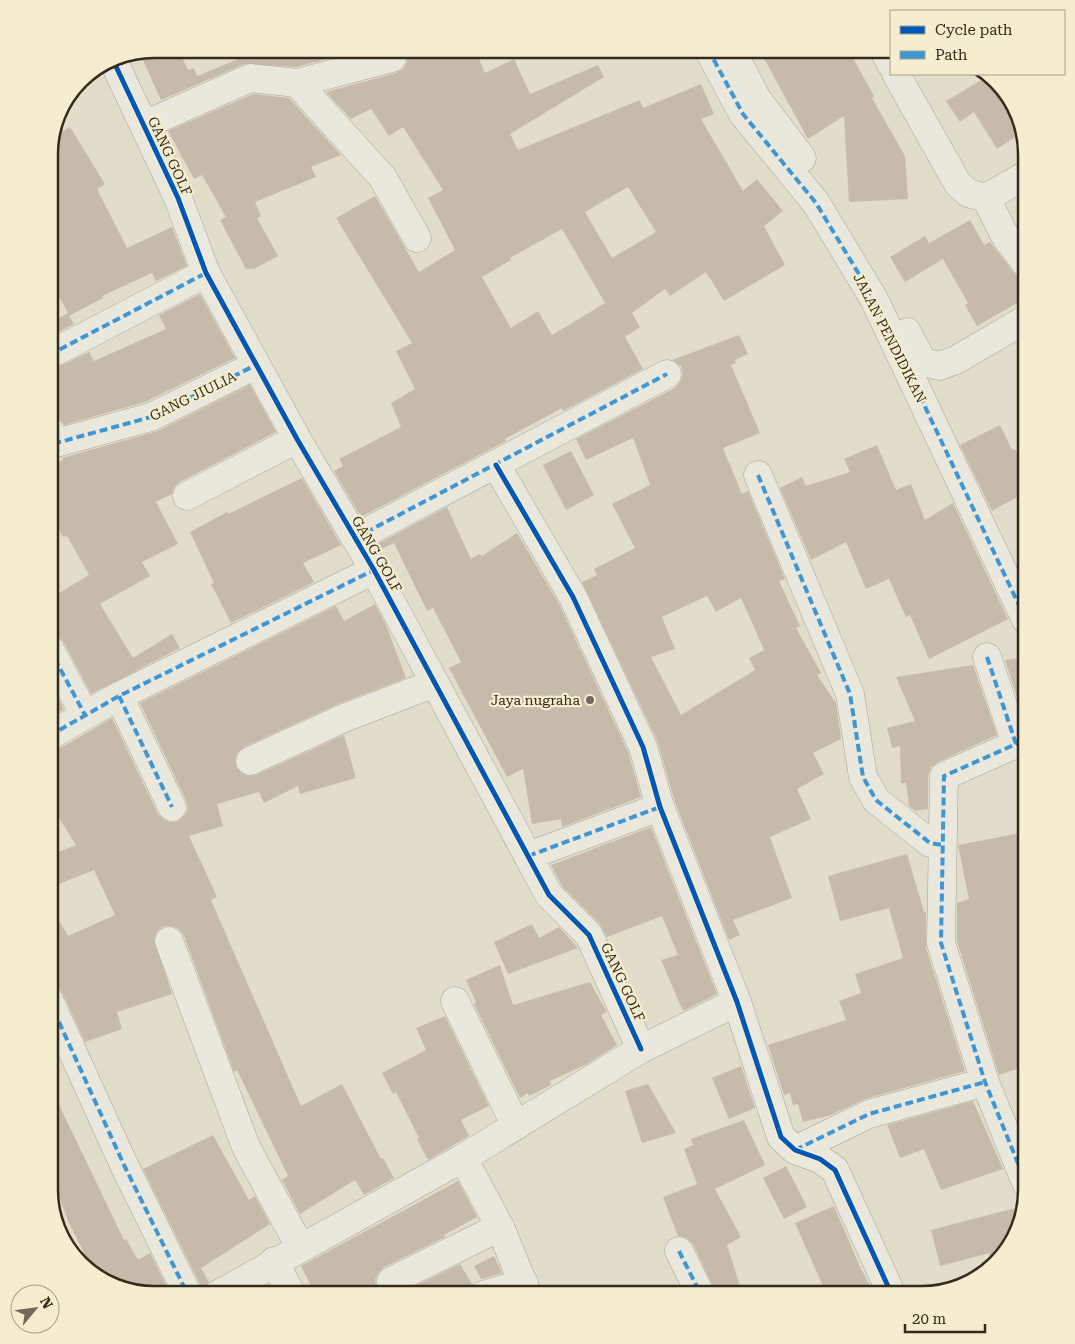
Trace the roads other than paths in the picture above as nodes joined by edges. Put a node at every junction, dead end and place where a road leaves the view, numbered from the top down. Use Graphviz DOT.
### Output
graph roads {
  1 [pos="392,58"];
  2 [pos="713,58"];
  3 [pos="736,58"];
  4 [pos="116,65"];
  5 [pos="897,75"];
  6 [pos="297,83"];
  7 [pos="144,125"];
  8 [pos="1018,180"];
  9 [pos="986,198"];
  10 [pos="418,238"];
  11 [pos="1018,253"];
  12 [pos="206,273"];
  13 [pos="1018,324"];
  14 [pos="58,350"];
  15 [pos="256,365"];
  16 [pos="667,374"];
  17 [pos="298,439"];
  18 [pos="58,442"];
  19 [pos="496,465"];
  20 [pos="758,474"];
  21 [pos="187,496"];
  22 [pos="355,538"];
  23 [pos="374,570"];
  24 [pos="1018,603"];
  25 [pos="987,657"];
  26 [pos="58,665"];
  27 [pos="435,683"];
  28 [pos="120,696"];
  29 [pos="85,715"];
  30 [pos="58,731"];
  31 [pos="250,761"];
  32 [pos="660,806"];
  33 [pos="172,807"];
  34 [pos="942,845"];
  35 [pos="528,856"];
  36 [pos="169,941"];
  37 [pos="455,1001"];
  38 [pos="737,1002"];
  39 [pos="58,1020"];
  40 [pos="641,1049"];
  41 [pos="985,1082"];
  42 [pos="516,1126"];
  43 [pos="795,1150"];
  44 [pos="463,1158"];
  45 [pos="1018,1163"];
  46 [pos="500,1227"];
  47 [pos="300,1247"];
  48 [pos="679,1251"];
  49 [pos="274,1261"];
  50 [pos="392,1282"];
  51 [pos="184,1286"];
  52 [pos="232,1286"];
  53 [pos="287,1286"];
  54 [pos="525,1286"];
  55 [pos="696,1286"];
  56 [pos="888,1286"];
  1 -- 6 [label="street"];
  2 -- 24 [label="street, JALAN PENDIDIKAN"];
  3 -- 13 [label="street"];
  4 -- 7 [label="street, GANG GOLF"];
  5 -- 9 [label="street"];
  6 -- 7 [label="street"];
  6 -- 10 [label="street"];
  7 -- 12 [label="street, GANG GOLF"];
  8 -- 9 [label="street"];
  9 -- 11 [label="street"];
  12 -- 14 [label="street"];
  12 -- 15 [label="street, GANG GOLF"];
  15 -- 17 [label="street, GANG GOLF"];
  15 -- 18 [label="street, GANG JIULIA"];
  16 -- 19 [label="street"];
  17 -- 21 [label="street"];
  17 -- 22 [label="street, GANG GOLF"];
  19 -- 22 [label="street"];
  19 -- 32 [label="street"];
  20 -- 34 [label="street"];
  22 -- 23 [label="street, GANG GOLF"];
  23 -- 27 [label="street, GANG GOLF"];
  23 -- 28 [label="street"];
  25 -- 34 [label="street"];
  26 -- 29 [label="street"];
  27 -- 31 [label="street"];
  27 -- 35 [label="street, GANG GOLF"];
  28 -- 29 [label="street"];
  28 -- 33 [label="street"];
  29 -- 30 [label="street"];
  32 -- 35 [label="street"];
  32 -- 38 [label="street"];
  34 -- 41 [label="street"];
  35 -- 40 [label="street, GANG GOLF"];
  36 -- 47 [label="street"];
  37 -- 42 [label="street"];
  38 -- 40 [label="street"];
  38 -- 43 [label="street"];
  39 -- 51 [label="street"];
  40 -- 42 [label="street"];
  41 -- 43 [label="street"];
  41 -- 45 [label="street"];
  42 -- 44 [label="street"];
  43 -- 56 [label="street"];
  44 -- 46 [label="street"];
  44 -- 47 [label="street"];
  46 -- 50 [label="street"];
  46 -- 54 [label="street"];
  47 -- 49 [label="street"];
  48 -- 55 [label="street"];
  49 -- 52 [label="street"];
  49 -- 53 [label="street"];
}
